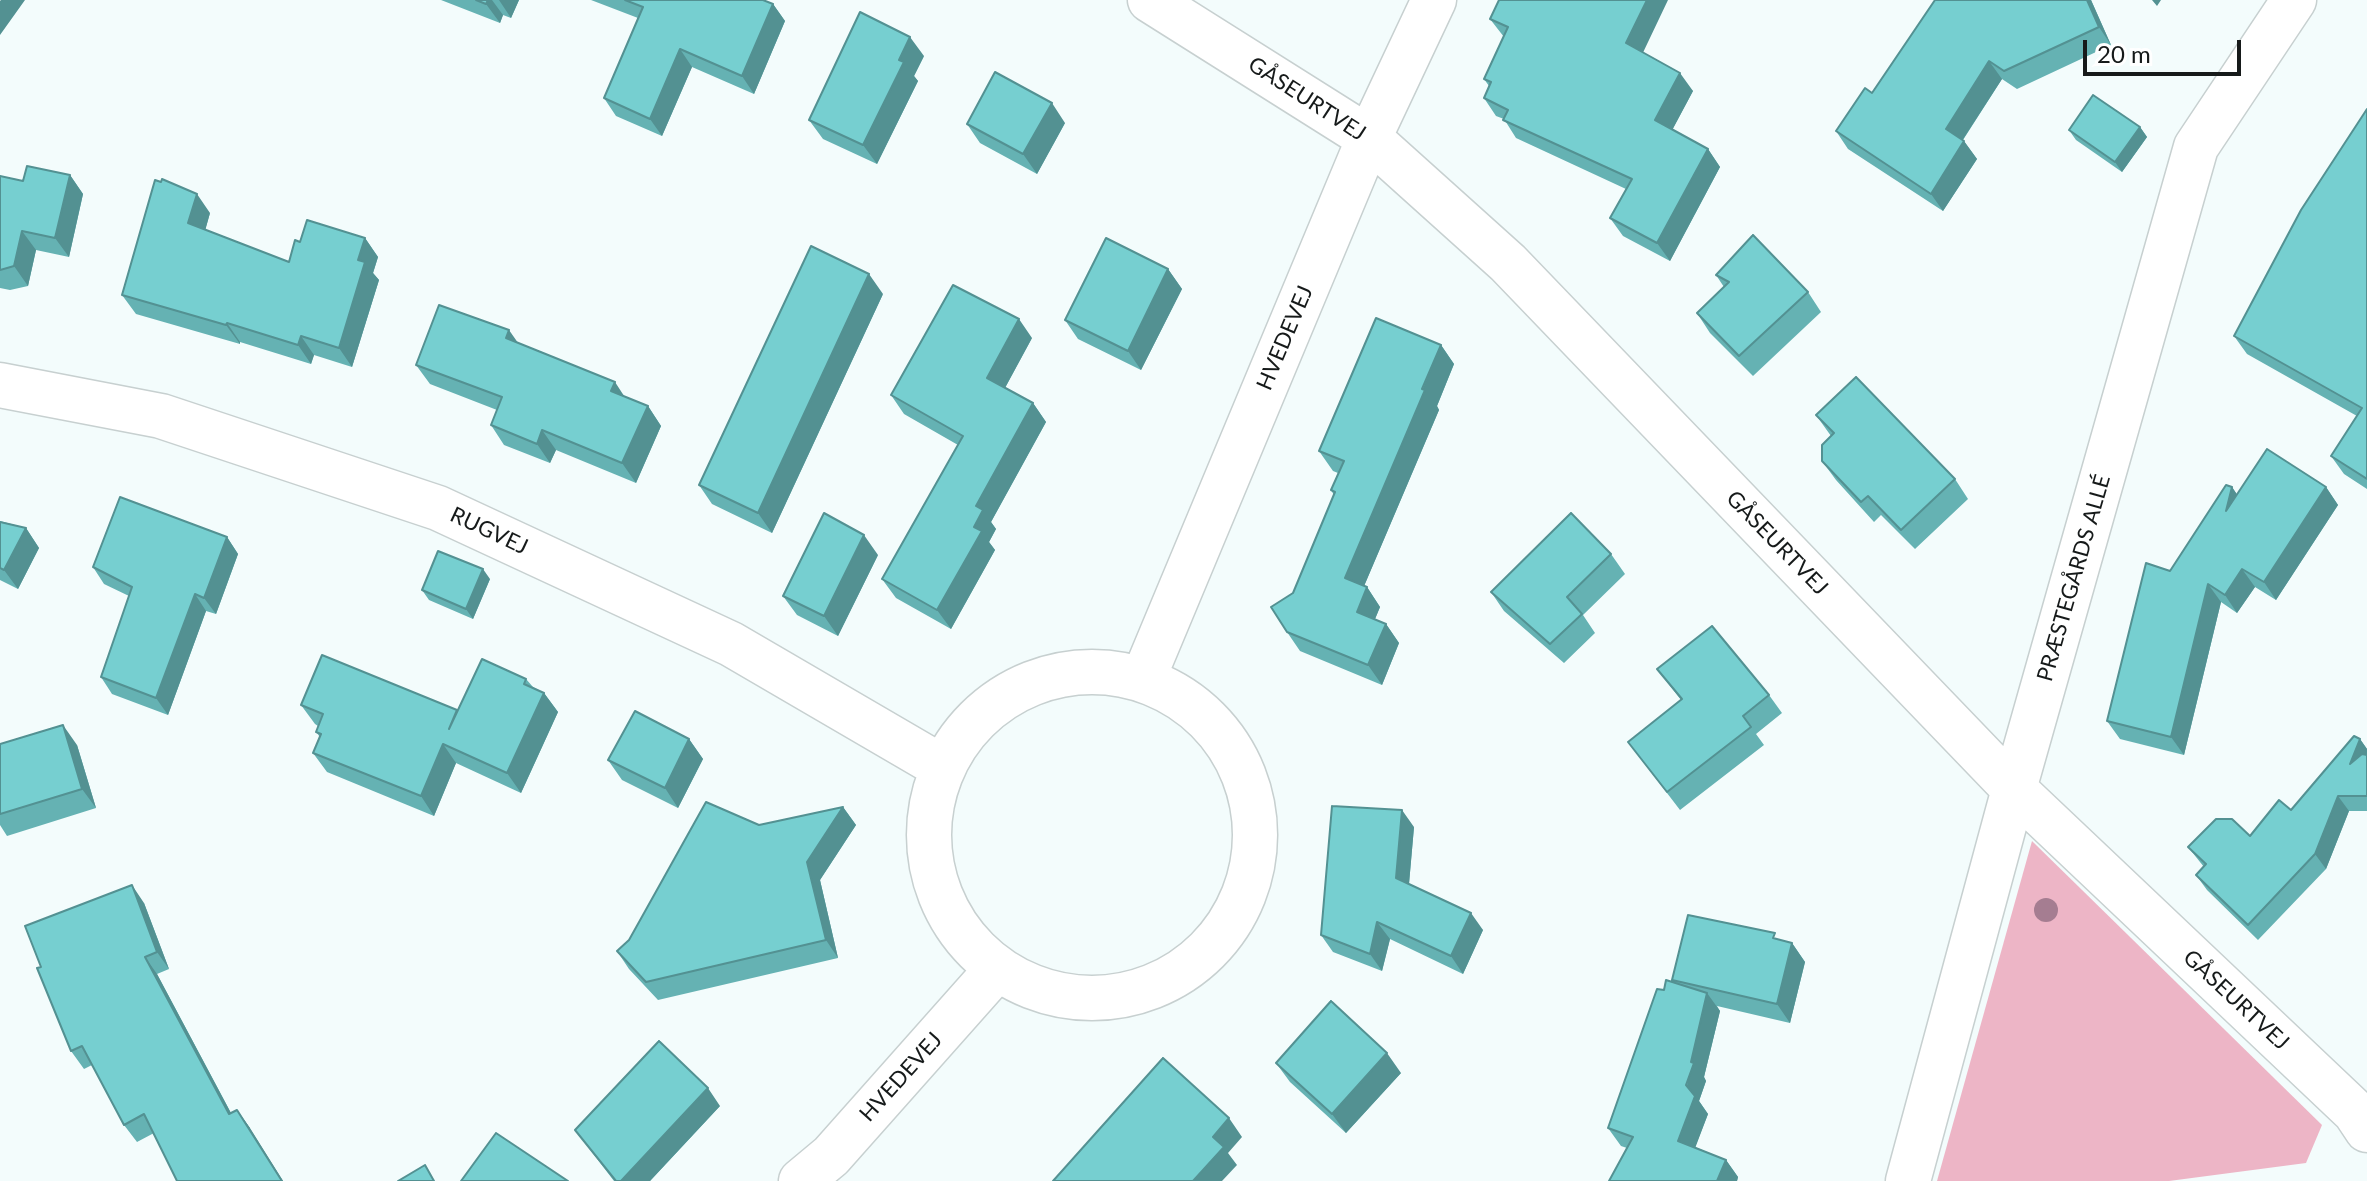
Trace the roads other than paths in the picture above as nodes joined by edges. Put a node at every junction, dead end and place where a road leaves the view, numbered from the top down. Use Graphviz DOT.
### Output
graph roads {
  1 [pos="1150,0"];
  2 [pos="1434,0"];
  3 [pos="2294,0"];
  4 [pos="1369,138"];
  5 [pos="0,385"];
  6 [pos="1143,679"];
  7 [pos="942,767"];
  8 [pos="2014,789"];
  9 [pos="997,969"];
  10 [pos="2367,1130"];
  11 [pos="801,1181"];
  12 [pos="1908,1181"];
  1 -- 4 [label="street, GÅSEURTVEJ"];
  2 -- 4 [label="street, HVEDEVEJ"];
  3 -- 8 [label="street, PRÆSTEGÅRDS ALLÉ"];
  4 -- 6 [label="street, HVEDEVEJ"];
  4 -- 8 [label="street, GÅSEURTVEJ"];
  5 -- 7 [label="street, RUGVEJ"];
  6 -- 7 [label="street"];
  6 -- 9 [label="street"];
  7 -- 9 [label="street"];
  8 -- 10 [label="street, GÅSEURTVEJ"];
  8 -- 12 [label="street, PRÆSTEGÅRDS ALLÉ"];
  9 -- 11 [label="street, HVEDEVEJ"];
}
